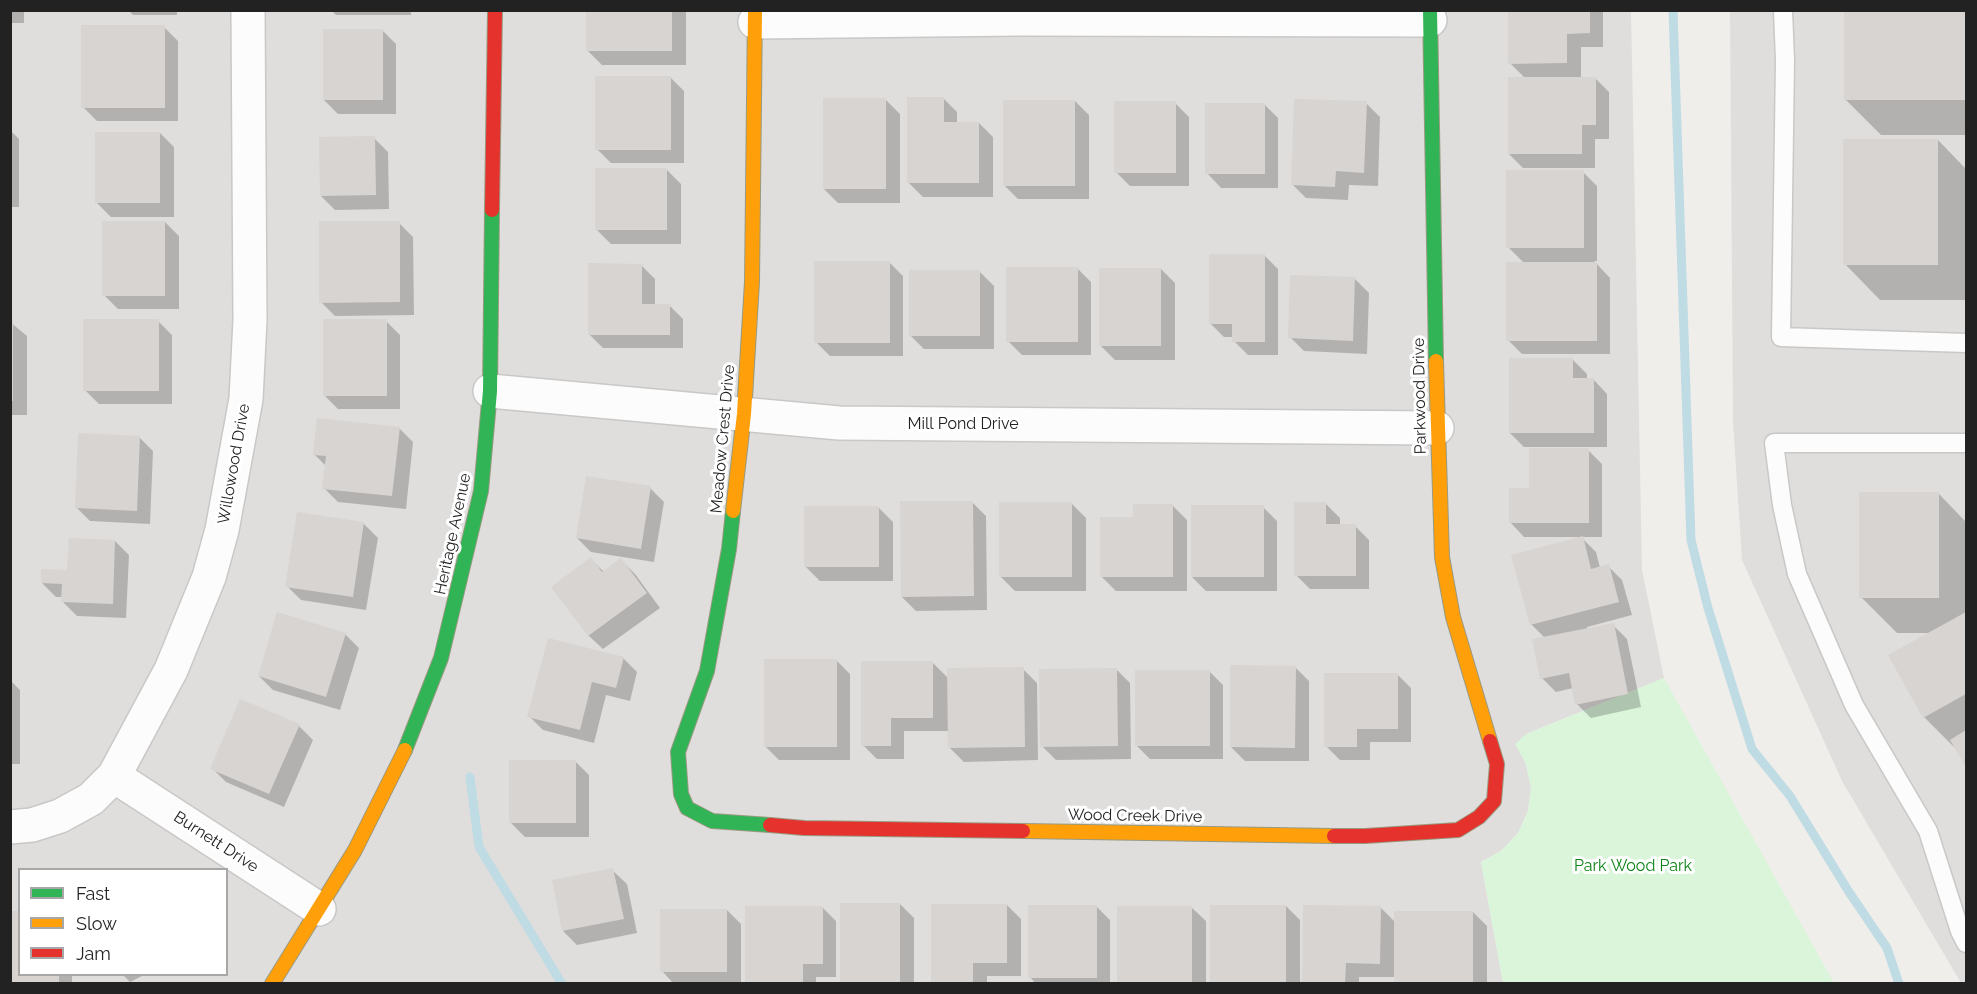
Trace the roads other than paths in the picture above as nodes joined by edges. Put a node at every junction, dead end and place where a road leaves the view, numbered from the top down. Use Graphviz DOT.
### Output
graph roads {
  1 [pos="248,10"];
  2 [pos="495,10"];
  3 [pos="1783,10"];
  4 [pos="1430,15"];
  5 [pos="755,16"];
  6 [pos="1966,343"];
  7 [pos="490,391"];
  8 [pos="744,414"];
  9 [pos="1437,428"];
  10 [pos="1966,443"];
  11 [pos="1496,773"];
  12 [pos="114,776"];
  13 [pos="738,823"];
  14 [pos="10,827"];
  15 [pos="319,909"];
  16 [pos="1966,944"];
  17 [pos="272,984"];
  1 -- 12 [label="street, Willowood Drive"];
  2 -- 7 [label="street, Heritage Avenue"];
  3 -- 6 [label="lane"];
  4 -- 5 [label="street"];
  4 -- 9 [label="street, Parkwood Drive"];
  5 -- 8 [label="street, Meadow Crest Drive"];
  7 -- 8 [label="street, Mill Pond Drive"];
  7 -- 15 [label="street, Heritage Avenue"];
  8 -- 9 [label="street, Mill Pond Drive"];
  8 -- 13 [label="street, Meadow Crest Drive"];
  9 -- 11 [label="street, Parkwood Drive"];
  10 -- 16 [label="lane"];
  11 -- 13 [label="street, Wood Creek Drive"];
  12 -- 14 [label="street, Willowood Drive"];
  12 -- 15 [label="street, Burnett Drive"];
  15 -- 17 [label="street, Heritage Avenue"];
}
